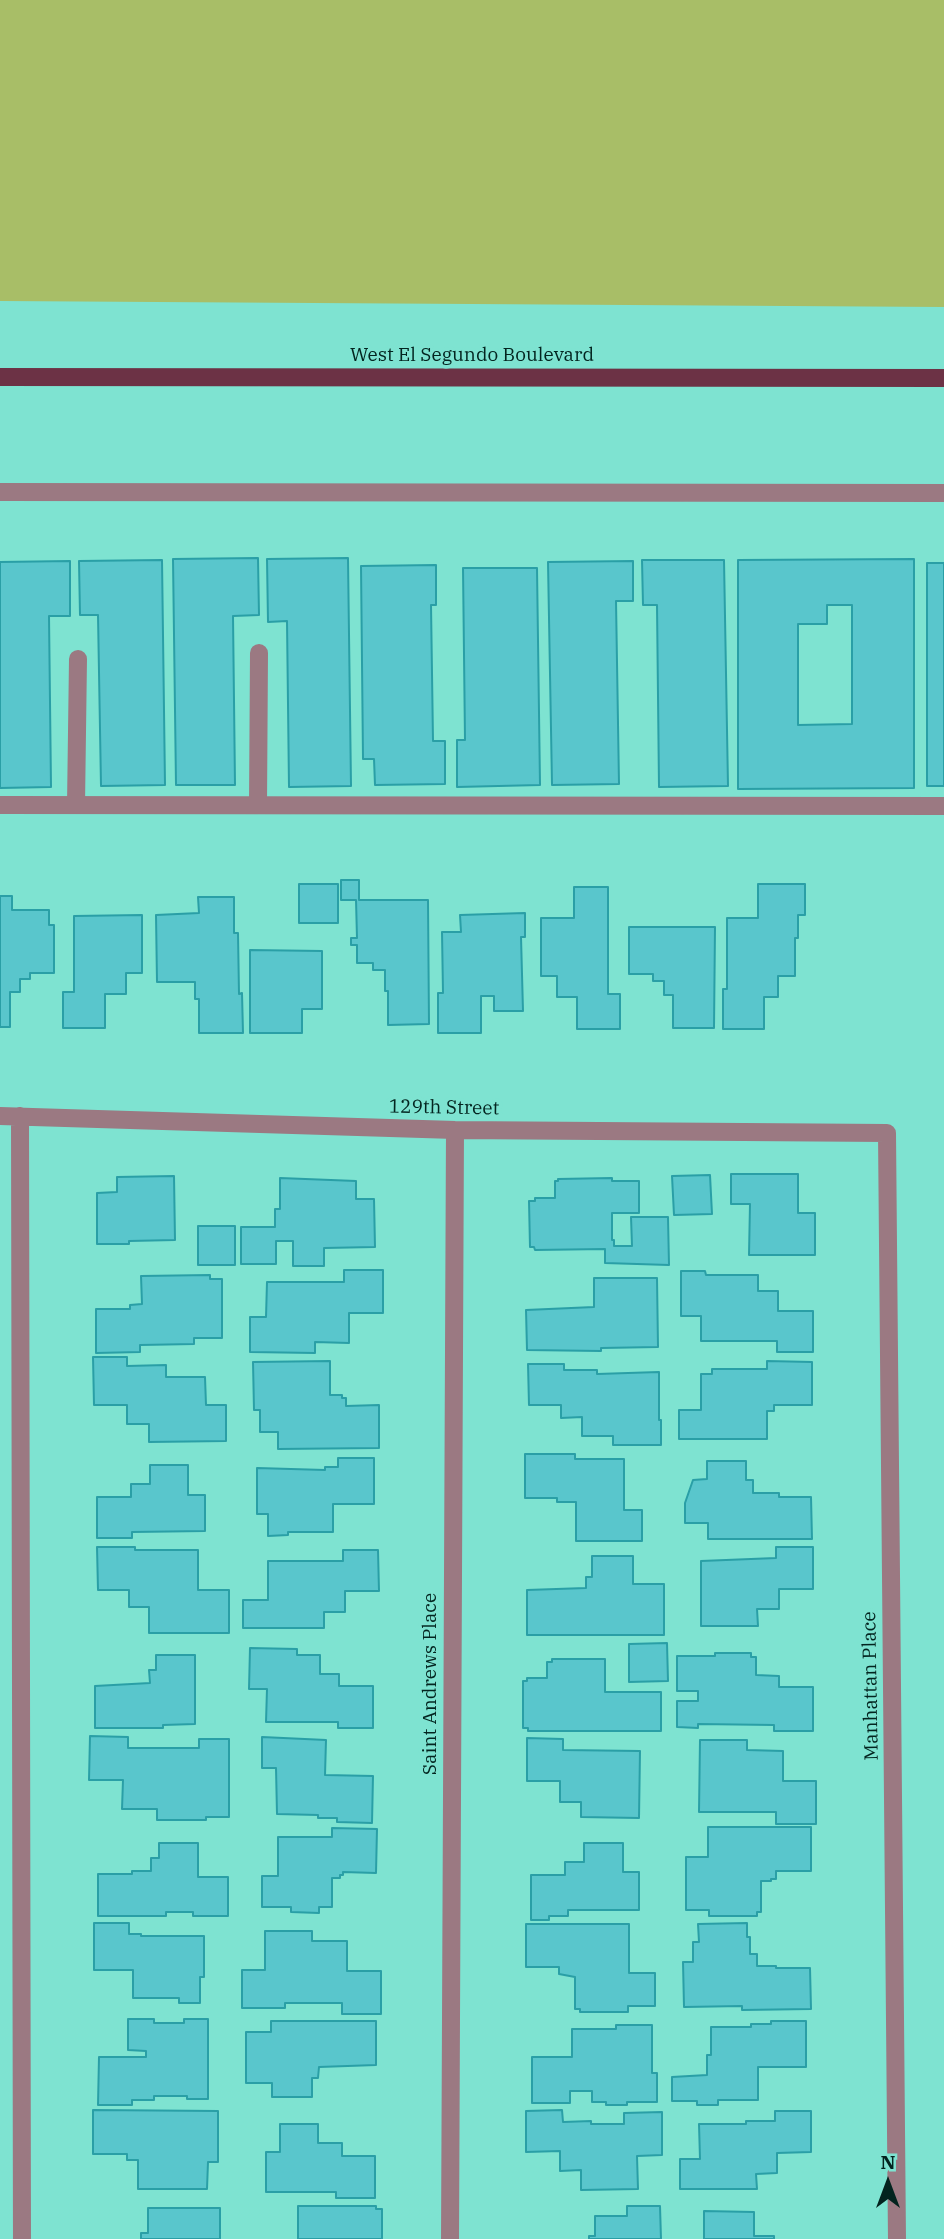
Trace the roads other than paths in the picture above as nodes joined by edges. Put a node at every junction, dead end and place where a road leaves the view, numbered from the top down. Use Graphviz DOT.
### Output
graph roads {
  1 [pos="0,377"];
  2 [pos="944,378"];
  3 [pos="0,492"];
  4 [pos="944,493"];
  5 [pos="259,653"];
  6 [pos="78,659"];
  7 [pos="0,805"];
  8 [pos="76,805"];
  9 [pos="258,805"];
  10 [pos="944,806"];
  11 [pos="0,1116"];
  12 [pos="20,1116"];
  13 [pos="455,1130"];
  14 [pos="887,1133"];
  15 [pos="22,2239"];
  16 [pos="450,2239"];
  17 [pos="897,2239"];
  1 -- 2 [label="main road, West El Segundo Boulevard"];
  3 -- 4 [label="street"];
  5 -- 9 [label="street"];
  6 -- 8 [label="street"];
  7 -- 8 [label="street"];
  8 -- 9 [label="street"];
  9 -- 10 [label="street"];
  11 -- 12 [label="street, 129th Street"];
  12 -- 13 [label="street, 129th Street"];
  12 -- 15 [label="street"];
  13 -- 14 [label="street, 129th Street"];
  13 -- 16 [label="street, Saint Andrews Place"];
  14 -- 17 [label="street, Manhattan Place"];
}
